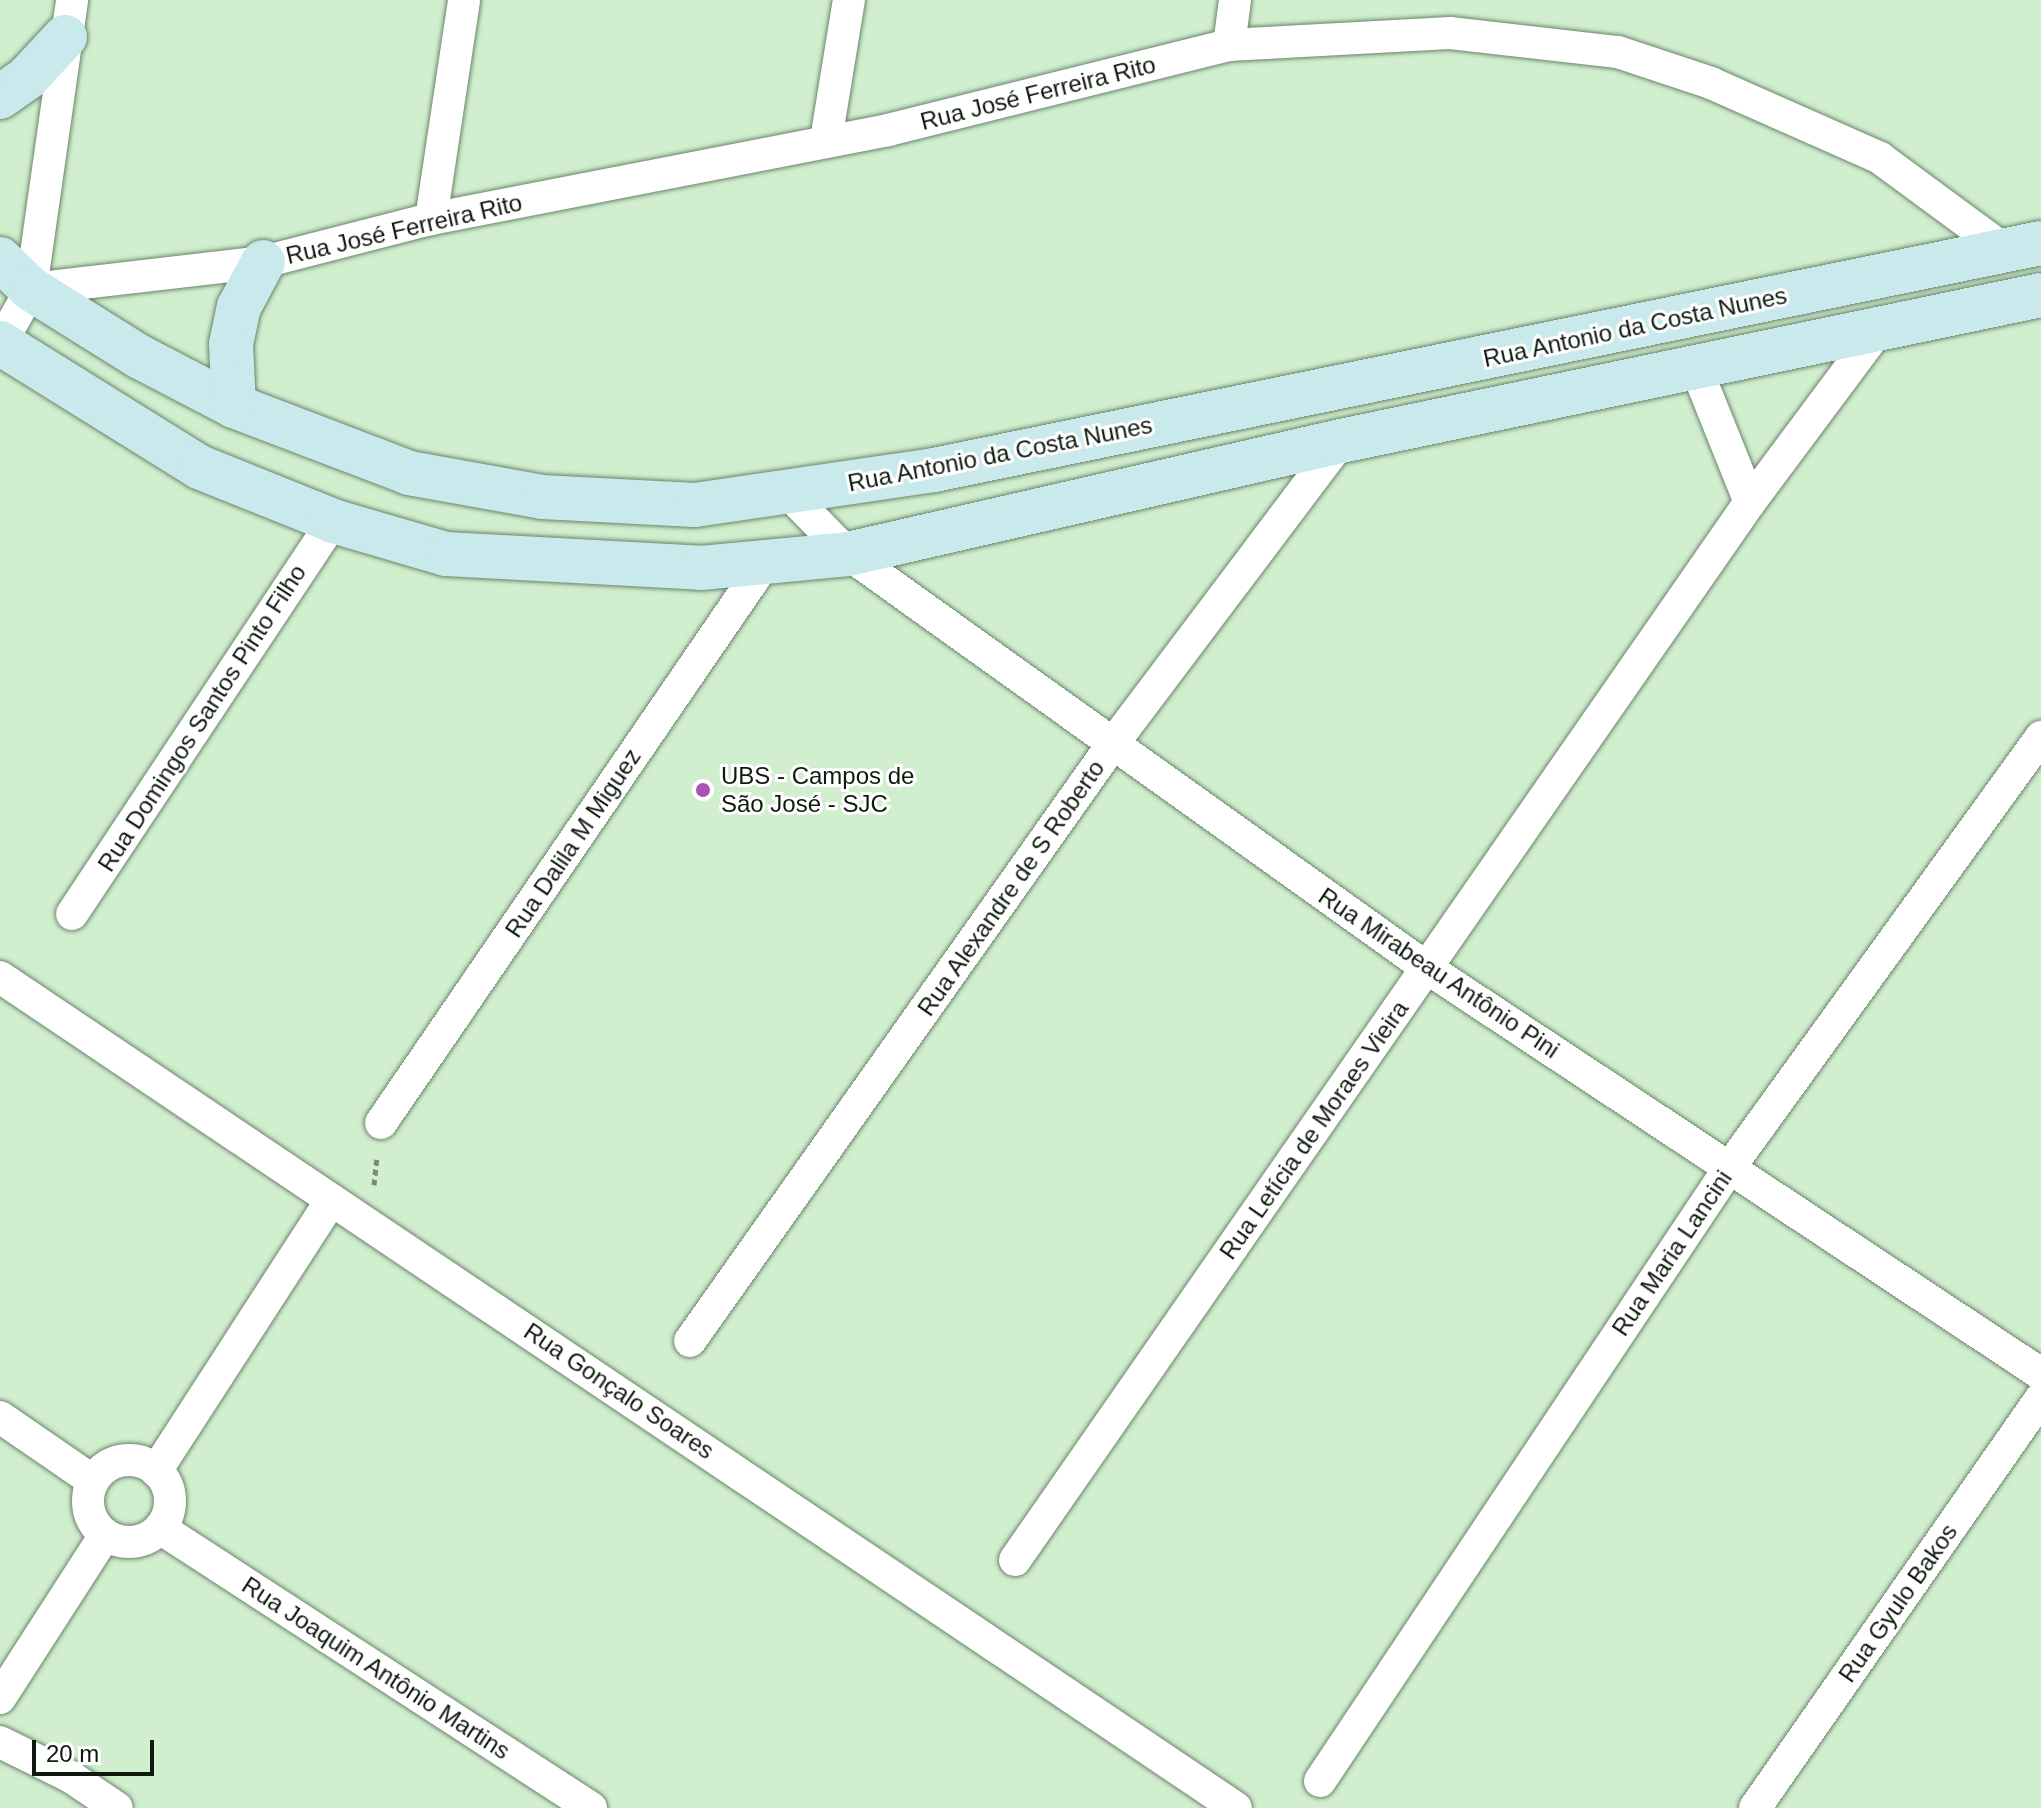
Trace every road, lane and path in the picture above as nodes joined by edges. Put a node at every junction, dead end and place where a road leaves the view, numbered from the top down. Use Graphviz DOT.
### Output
graph roads {
  1 [pos="464,0"];
  2 [pos="849,0"];
  3 [pos="1235,0"];
  4 [pos="69,18"];
  5 [pos="1229,45"];
  6 [pos="0,97"];
  7 [pos="826,140"];
  8 [pos="431,219"];
  9 [pos="2023,247"];
  10 [pos="0,259"];
  11 [pos="263,262"];
  12 [pos="31,289"];
  13 [pos="2041,295"];
  14 [pos="1879,329"];
  15 [pos="0,344"];
  16 [pos="1696,368"];
  17 [pos="234,406"];
  18 [pos="1341,441"];
  19 [pos="788,493"];
  20 [pos="1750,502"];
  21 [pos="695,505"];
  22 [pos="333,521"];
  23 [pos="848,554"];
  24 [pos="764,564"];
  25 [pos="701,568"];
  26 [pos="2041,737"];
  27 [pos="1112,745"];
  28 [pos="72,914"];
  29 [pos="1427,968"];
  30 [pos="0,977"];
  31 [pos="381,1123"];
  32 [pos="1730,1167"];
  33 [pos="331,1200"];
  34 [pos="369,1224"];
  35 [pos="690,1341"];
  36 [pos="2041,1374"];
  37 [pos="2041,1398"];
  38 [pos="0,1417"];
  39 [pos="156,1471"];
  40 [pos="93,1481"];
  41 [pos="160,1528"];
  42 [pos="105,1535"];
  43 [pos="1015,1560"];
  44 [pos="0,1698"];
  45 [pos="0,1742"];
  46 [pos="1320,1781"];
  47 [pos="117,1808"];
  48 [pos="591,1808"];
  49 [pos="1236,1808"];
  50 [pos="1755,1808"];
  1 -- 8 [label="street"];
  2 -- 7 [label="street"];
  3 -- 5 [label="street"];
  4 -- 6 [label="main road"];
  4 -- 12 [label="street"];
  5 -- 7 [label="street, Rua José Ferreira Rito"];
  5 -- 9 [label="street, Rua José Ferreira Rito"];
  7 -- 8 [label="street, Rua José Ferreira Rito"];
  8 -- 11 [label="street, Rua José Ferreira Rito"];
  9 -- 19 [label="main road, Rua Antonio da Costa Nunes"];
  10 -- 12 [label="main road, Rua Antonio da Costa Nunes"];
  11 -- 12 [label="street, Rua José Ferreira Rito"];
  11 -- 17 [label="main road"];
  12 -- 15 [label="street"];
  12 -- 17 [label="main road, Rua Antonio da Costa Nunes"];
  13 -- 14 [label="main road"];
  14 -- 16 [label="main road"];
  14 -- 20 [label="street, Rua Letícia de Moraes Vieira"];
  15 -- 22 [label="main road"];
  16 -- 18 [label="main road"];
  16 -- 20 [label="street"];
  17 -- 21 [label="main road, Rua Antonio da Costa Nunes"];
  18 -- 23 [label="main road"];
  18 -- 27 [label="street, Rua Alexandre de S Roberto"];
  19 -- 21 [label="main road, Rua Antonio da Costa Nunes"];
  19 -- 23 [label="street, Rua Mirabeau Antônio Pini"];
  20 -- 29 [label="street, Rua Letícia de Moraes Vieira"];
  21 -- 25 [label="main road"];
  22 -- 25 [label="main road"];
  22 -- 28 [label="street, Rua Domingos Santos Pinto Filho"];
  23 -- 24 [label="main road"];
  23 -- 27 [label="street, Rua Mirabeau Antônio Pini"];
  24 -- 25 [label="main road"];
  24 -- 31 [label="street, Rua Dalila M Miguez"];
  26 -- 32 [label="street, Rua Maria Lancini"];
  27 -- 29 [label="street, Rua Mirabeau Antônio Pini"];
  27 -- 35 [label="street, Rua Alexandre de S Roberto"];
  29 -- 32 [label="street, Rua Mirabeau Antônio Pini"];
  29 -- 43 [label="street, Rua Letícia de Moraes Vieira"];
  30 -- 33 [label="street, Rua Gonçalo Soares"];
  31 -- 34 [label="path"];
  32 -- 36 [label="street, Rua Mirabeau Antônio Pini"];
  32 -- 46 [label="street, Rua Maria Lancini"];
  33 -- 34 [label="street, Rua Gonçalo Soares"];
  33 -- 39 [label="street"];
  34 -- 49 [label="street, Rua Gonçalo Soares"];
  37 -- 50 [label="street, Rua Gyulo Bakos"];
  38 -- 40 [label="street"];
  39 -- 40 [label="street"];
  39 -- 41 [label="street"];
  40 -- 42 [label="street"];
  41 -- 42 [label="street"];
  41 -- 48 [label="street, Rua Joaquim Antônio Martins"];
  42 -- 44 [label="street"];
  45 -- 47 [label="street"];
}
